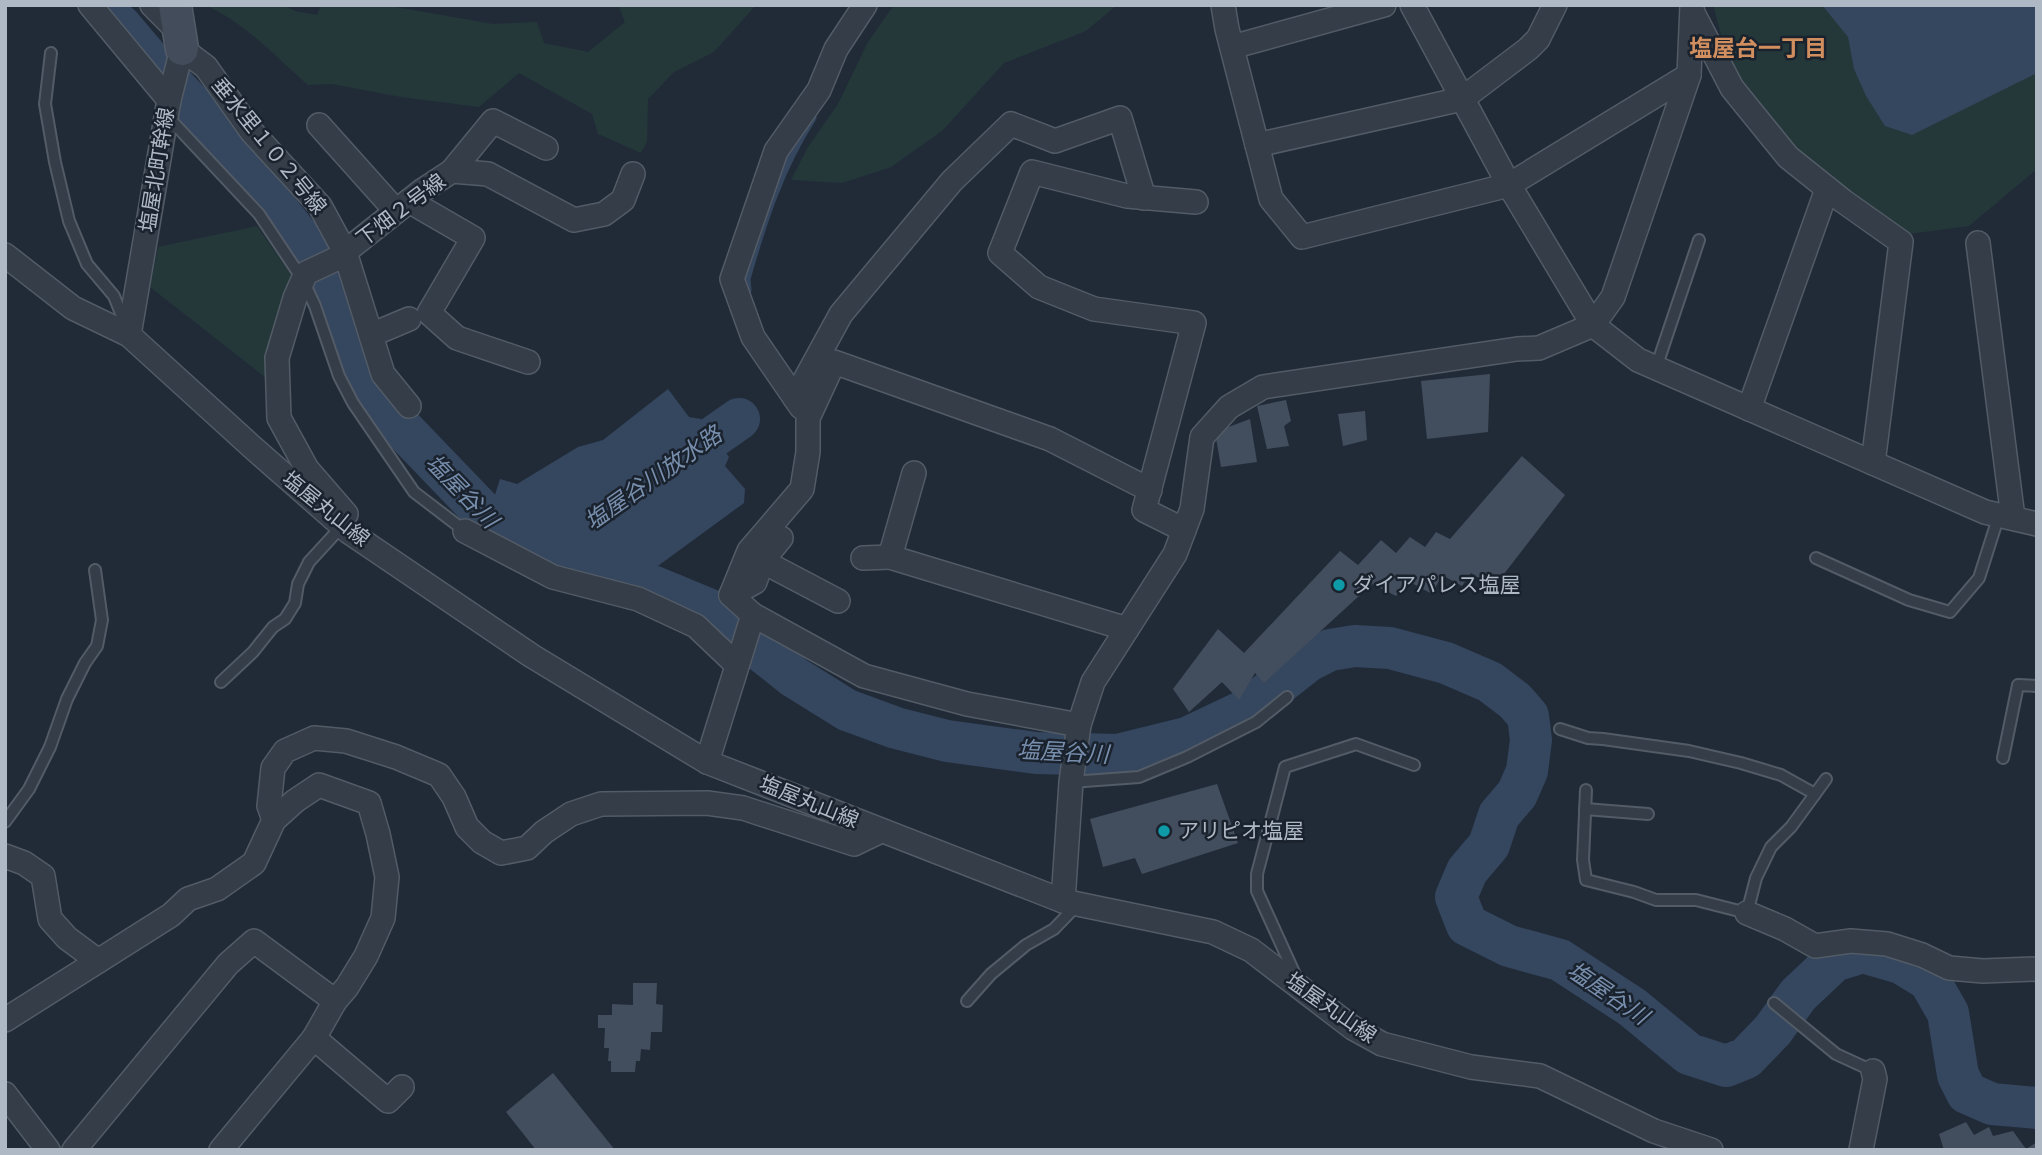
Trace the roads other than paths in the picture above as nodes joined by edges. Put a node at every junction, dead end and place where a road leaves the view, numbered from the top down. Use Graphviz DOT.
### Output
graph roads {
  1 [pos="90,5"];
  2 [pos="152,5"];
  3 [pos="865,5"];
  4 [pos="1223,5"];
  5 [pos="1384,5"];
  6 [pos="1412,5"];
  7 [pos="1555,5"];
  8 [pos="1693,9"];
  9 [pos="179,29"];
  10 [pos="1232,47"];
  11 [pos="51,53"];
  12 [pos="1689,75"];
  13 [pos="1462,99"];
  14 [pos="168,107"];
  15 [pos="319,125"];
  16 [pos="1257,145"];
  17 [pos="546,148"];
  18 [pos="452,171"];
  19 [pos="633,174"];
  20 [pos="1509,186"];
  21 [pos="1828,189"];
  22 [pos="1144,198"];
  23 [pos="1196,201"];
  24 [pos="402,206"];
  25 [pos="1699,240"];
  26 [pos="1978,243"];
  27 [pos="5,256"];
  28 [pos="341,256"];
  29 [pos="305,276"];
  30 [pos="409,319"];
  31 [pos="1593,325"];
  32 [pos="129,335"];
  33 [pos="371,335"];
  34 [pos="528,362"];
  35 [pos="1656,368"];
  36 [pos="794,398"];
  37 [pos="409,406"];
  38 [pos="1749,409"];
  39 [pos="808,418"];
  40 [pos="1873,463"];
  41 [pos="914,473"];
  42 [pos="1150,490"];
  43 [pos="2006,517"];
  44 [pos="2037,524"];
  45 [pos="346,529"];
  46 [pos="1184,530"];
  47 [pos="465,531"];
  48 [pos="781,538"];
  49 [pos="863,558"];
  50 [pos="890,558"];
  51 [pos="1816,558"];
  52 [pos="762,561"];
  53 [pos="95,570"];
  54 [pos="731,595"];
  55 [pos="838,601"];
  56 [pos="750,624"];
  57 [pos="1127,629"];
  58 [pos="737,664"];
  59 [pos="221,682"];
  60 [pos="2037,686"];
  61 [pos="1287,697"];
  62 [pos="1079,724"];
  63 [pos="1560,729"];
  64 [pos="2003,758"];
  65 [pos="708,762"];
  66 [pos="1414,765"];
  67 [pos="1826,779"];
  68 [pos="1071,782"];
  69 [pos="1586,790"];
  70 [pos="1815,794"];
  71 [pos="1585,809"];
  72 [pos="1648,814"];
  73 [pos="274,820"];
  74 [pos="5,822"];
  75 [pos="881,831"];
  76 [pos="5,856"];
  77 [pos="1071,903"];
  78 [pos="1747,913"];
  79 [pos="98,961"];
  80 [pos="2037,969"];
  81 [pos="1301,988"];
  82 [pos="335,1001"];
  83 [pos="967,1001"];
  84 [pos="1774,1003"];
  85 [pos="5,1020"];
  86 [pos="314,1038"];
  87 [pos="1873,1071"];
  88 [pos="402,1087"];
  89 [pos="5,1094"];
  90 [pos="48,1150"];
  91 [pos="74,1150"];
  92 [pos="221,1150"];
  93 [pos="1711,1150"];
  94 [pos="1861,1150"];
  1 -- 14 [label="street"];
  2 -- 9 [label="street, 垂水里１０２号線"];
  3 -- 36 [label="street"];
  4 -- 10 [label="street"];
  5 -- 10 [label="street"];
  6 -- 13 [label="street"];
  7 -- 13 [label="street"];
  8 -- 12 [label="street"];
  8 -- 21 [label="street"];
  9 -- 14 [label="street, 塩屋北町幹線"];
  9 -- 28 [label="street, 垂水里１０２号線"];
  10 -- 16 [label="street"];
  11 -- 32 [label="lane"];
  12 -- 20 [label="street"];
  12 -- 31 [label="street"];
  13 -- 16 [label="street"];
  13 -- 20 [label="street"];
  14 -- 29 [label="lane"];
  14 -- 32 [label="street, 塩屋北町幹線"];
  15 -- 24 [label="street"];
  16 -- 20 [label="street"];
  17 -- 18 [label="street"];
  18 -- 19 [label="street, 下畑２号線"];
  18 -- 24 [label="street, 下畑２号線"];
  20 -- 31 [label="street"];
  21 -- 38 [label="street"];
  21 -- 40 [label="street"];
  22 -- 23 [label="street"];
  22 -- 36 [label="street"];
  22 -- 42 [label="street"];
  24 -- 28 [label="street, 下畑２号線"];
  24 -- 34 [label="street"];
  25 -- 35 [label="lane"];
  26 -- 43 [label="street"];
  27 -- 32 [label="street, 塩屋丸山線"];
  28 -- 29 [label="street, 下畑２号線"];
  28 -- 33 [label="street, 垂水里１０２号線"];
  29 -- 45 [label="street"];
  29 -- 47 [label="lane"];
  30 -- 33 [label="street"];
  31 -- 35 [label="street"];
  31 -- 46 [label="street"];
  32 -- 45 [label="street, 塩屋丸山線"];
  33 -- 37 [label="street, 垂水里１０２号線"];
  35 -- 38 [label="street"];
  36 -- 39 [label="street"];
  38 -- 40 [label="street"];
  39 -- 42 [label="street"];
  39 -- 54 [label="street"];
  40 -- 43 [label="street"];
  41 -- 50 [label="street"];
  42 -- 46 [label="street"];
  43 -- 44 [label="street"];
  43 -- 51 [label="lane"];
  45 -- 59 [label="lane"];
  45 -- 65 [label="street, 塩屋丸山線"];
  46 -- 57 [label="street"];
  47 -- 58 [label="street"];
  48 -- 52 [label="street"];
  49 -- 50 [label="street"];
  50 -- 57 [label="street"];
  52 -- 54 [label="street"];
  52 -- 55 [label="street"];
  53 -- 74 [label="lane"];
  54 -- 56 [label="street"];
  56 -- 58 [label="street"];
  56 -- 62 [label="street"];
  57 -- 62 [label="street"];
  58 -- 65 [label="street"];
  60 -- 64 [label="lane"];
  61 -- 68 [label="lane"];
  62 -- 68 [label="street"];
  63 -- 70 [label="lane"];
  65 -- 75 [label="street, 塩屋丸山線"];
  66 -- 81 [label="lane"];
  67 -- 70 [label="lane"];
  68 -- 77 [label="street"];
  69 -- 71 [label="lane"];
  70 -- 78 [label="lane"];
  71 -- 72 [label="lane"];
  71 -- 78 [label="lane"];
  73 -- 75 [label="street"];
  73 -- 79 [label="street"];
  73 -- 82 [label="street"];
  75 -- 77 [label="street, 塩屋丸山線"];
  76 -- 79 [label="street"];
  77 -- 81 [label="street, 塩屋丸山線"];
  77 -- 83 [label="lane"];
  78 -- 80 [label="street"];
  79 -- 85 [label="street"];
  81 -- 93 [label="street, 塩屋丸山線"];
  82 -- 86 [label="street"];
  82 -- 91 [label="street"];
  84 -- 87 [label="lane"];
  86 -- 88 [label="street"];
  86 -- 92 [label="street"];
  87 -- 94 [label="street"];
  89 -- 90 [label="street"];
}
